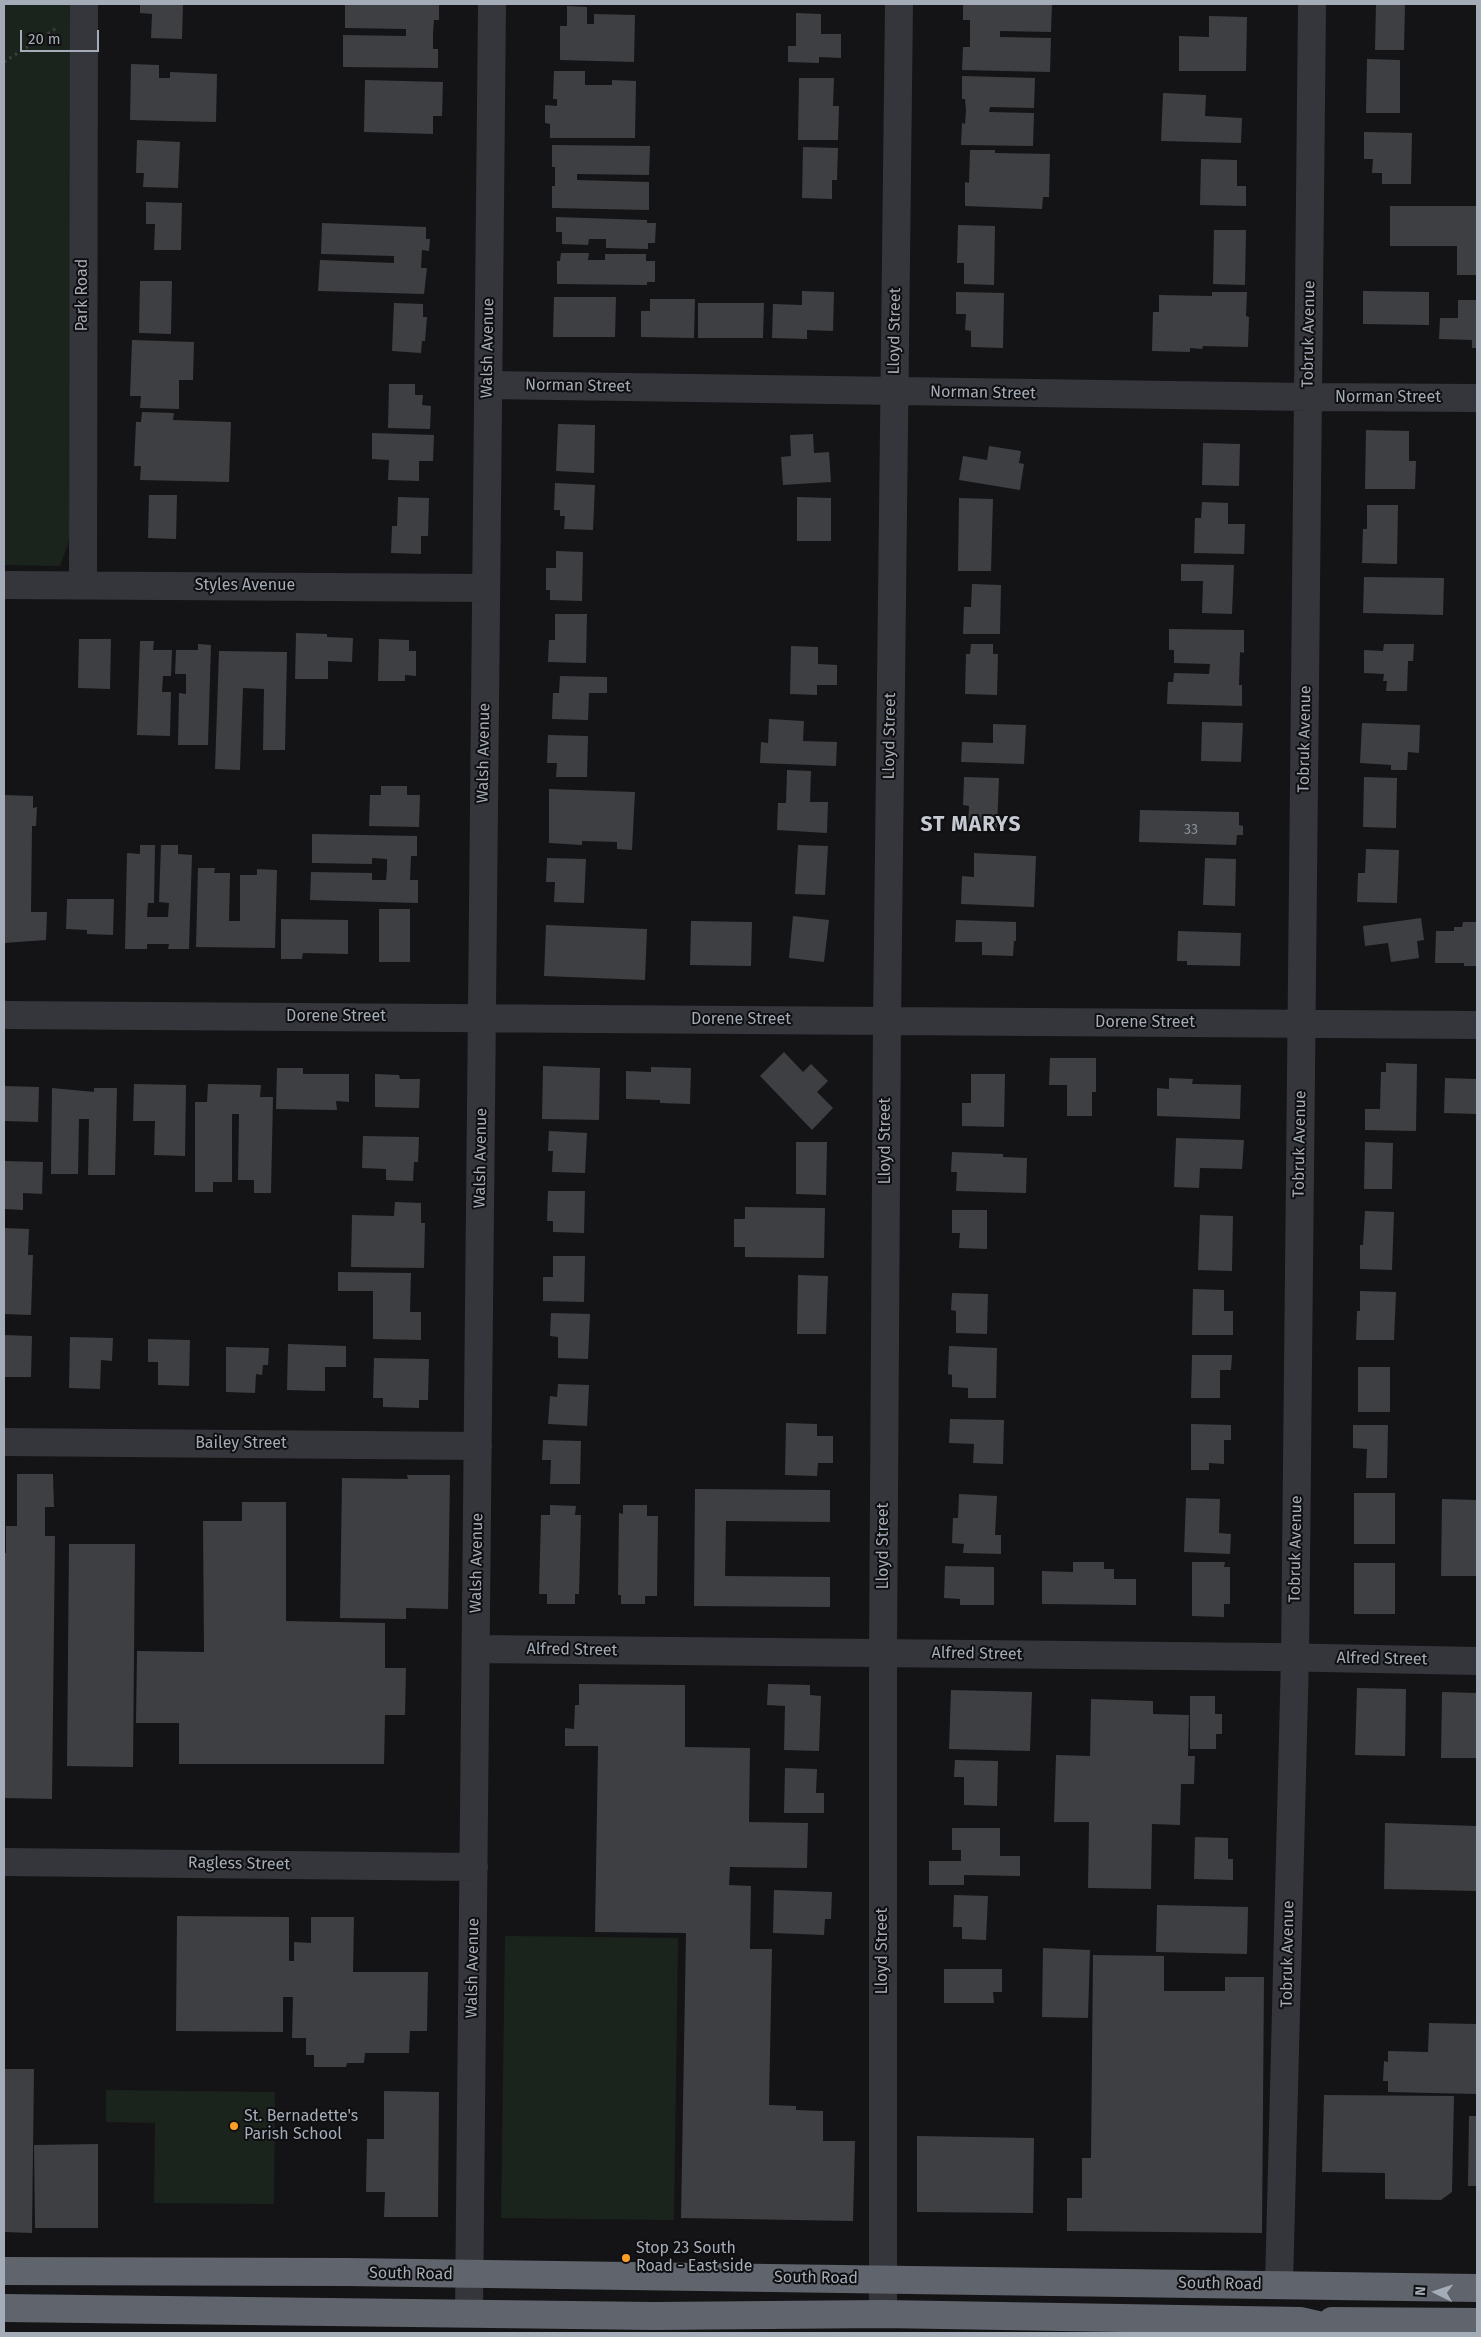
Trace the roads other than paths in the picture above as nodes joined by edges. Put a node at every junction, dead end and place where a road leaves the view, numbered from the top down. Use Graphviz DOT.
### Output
graph roads {
  1 [pos="492,4"];
  2 [pos="898,4"];
  3 [pos="1312,4"];
  4 [pos="84,7"];
  5 [pos="488,384"];
  6 [pos="894,391"];
  7 [pos="1308,397"];
  8 [pos="1477,398"];
  9 [pos="4,585"];
  10 [pos="83,585"];
  11 [pos="486,588"];
  12 [pos="4,1015"];
  13 [pos="482,1018"];
  14 [pos="887,1021"];
  15 [pos="1302,1024"];
  16 [pos="1477,1025"];
  17 [pos="4,1442"];
  18 [pos="478,1446"];
  19 [pos="476,1650"];
  20 [pos="883,1654"];
  21 [pos="1295,1658"];
  22 [pos="1477,1662"];
  23 [pos="4,1862"];
  24 [pos="474,1866"];
  25 [pos="4,2271"];
  26 [pos="469,2275"];
  27 [pos="883,2278"];
  28 [pos="1279,2285"];
  29 [pos="1477,2288"];
  30 [pos="4,2308"];
  31 [pos="470,2312"];
  32 [pos="883,2314"];
  33 [pos="1300,2321"];
  34 [pos="1477,2322"];
  35 [pos="1353,2333"];
  1 -- 5 [label="street, Walsh Avenue"];
  2 -- 6 [label="street, Lloyd Street"];
  3 -- 7 [label="street, Tobruk Avenue"];
  4 -- 10 [label="street, Park Road"];
  5 -- 6 [label="street, Norman Street"];
  5 -- 11 [label="street, Walsh Avenue"];
  6 -- 7 [label="street, Norman Street"];
  6 -- 14 [label="street, Lloyd Street"];
  7 -- 8 [label="street, Norman Street"];
  7 -- 15 [label="street, Tobruk Avenue"];
  9 -- 10 [label="street, Styles Avenue"];
  10 -- 11 [label="street, Styles Avenue"];
  11 -- 13 [label="street, Walsh Avenue"];
  12 -- 13 [label="street, Dorene Street"];
  13 -- 14 [label="street, Dorene Street"];
  13 -- 18 [label="street, Walsh Avenue"];
  14 -- 15 [label="street, Dorene Street"];
  14 -- 20 [label="street, Lloyd Street"];
  15 -- 16 [label="street, Dorene Street"];
  15 -- 21 [label="street, Tobruk Avenue"];
  17 -- 18 [label="street, Bailey Street"];
  18 -- 19 [label="street, Walsh Avenue"];
  19 -- 20 [label="street, Alfred Street"];
  19 -- 24 [label="street, Walsh Avenue"];
  20 -- 21 [label="street, Alfred Street"];
  20 -- 27 [label="street, Lloyd Street"];
  21 -- 22 [label="street, Alfred Street"];
  21 -- 28 [label="street, Tobruk Avenue"];
  23 -- 24 [label="street, Ragless Street"];
  24 -- 26 [label="street, Walsh Avenue"];
  25 -- 26 [label="highway, South Road"];
  26 -- 27 [label="highway, South Road"];
  26 -- 31 [label="street, Walsh Avenue"];
  27 -- 28 [label="highway, South Road"];
  27 -- 32 [label="street, Lloyd Street"];
  28 -- 29 [label="highway, South Road"];
  30 -- 31 [label="highway"];
  31 -- 32 [label="highway"];
  32 -- 33 [label="highway"];
  33 -- 34 [label="highway"];
  33 -- 35 [label="highway"];
}
